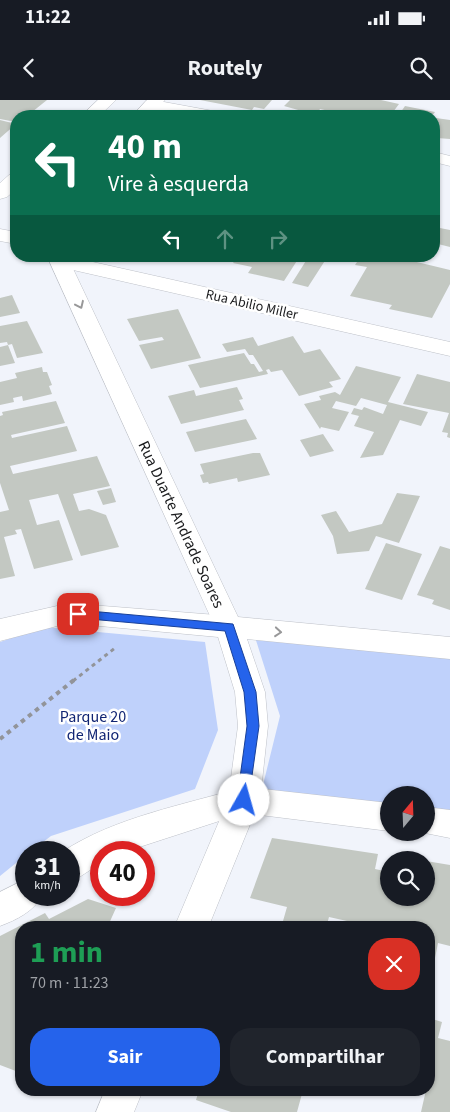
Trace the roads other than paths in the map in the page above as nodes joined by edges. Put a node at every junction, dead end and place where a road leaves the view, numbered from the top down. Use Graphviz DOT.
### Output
graph roads {
  1 [pos="108,100"];
  2 [pos="150,107"];
  3 [pos="96,110"];
  4 [pos="171,110"];
  5 [pos="10,184"];
  6 [pos="0,192"];
  7 [pos="61,262"];
  8 [pos="76,262"];
  9 [pos="450,349"];
  10 [pos="229,628"];
  11 [pos="0,630"];
  12 [pos="450,648"];
  13 [pos="244,800"];
  14 [pos="380,816"];
  15 [pos="435,822"];
  16 [pos="450,824"];
  17 [pos="80,858"];
  18 [pos="15,901"];
  19 [pos="0,911"];
  20 [pos="194,921"];
  21 [pos="122,1096"];
  22 [pos="115,1112"];
  1 -- 3 [label="street"];
  2 -- 4 [label="street"];
  5 -- 6 [label="street"];
  7 -- 10 [label="street, Rua Duarte Andrade Soares, one-way"];
  8 -- 9 [label="street, Rua Abilio Miller"];
  10 -- 11 [label="street"];
  10 -- 12 [label="street, one-way"];
  10 -- 13 [label="street, Rua Duarte Andrade Soares"];
  13 -- 14 [label="street"];
  13 -- 17 [label="street"];
  13 -- 20 [label="street, Rua Duarte Andrade Soares"];
  15 -- 16 [label="street"];
  18 -- 19 [label="street"];
  21 -- 22 [label="street"];
}
